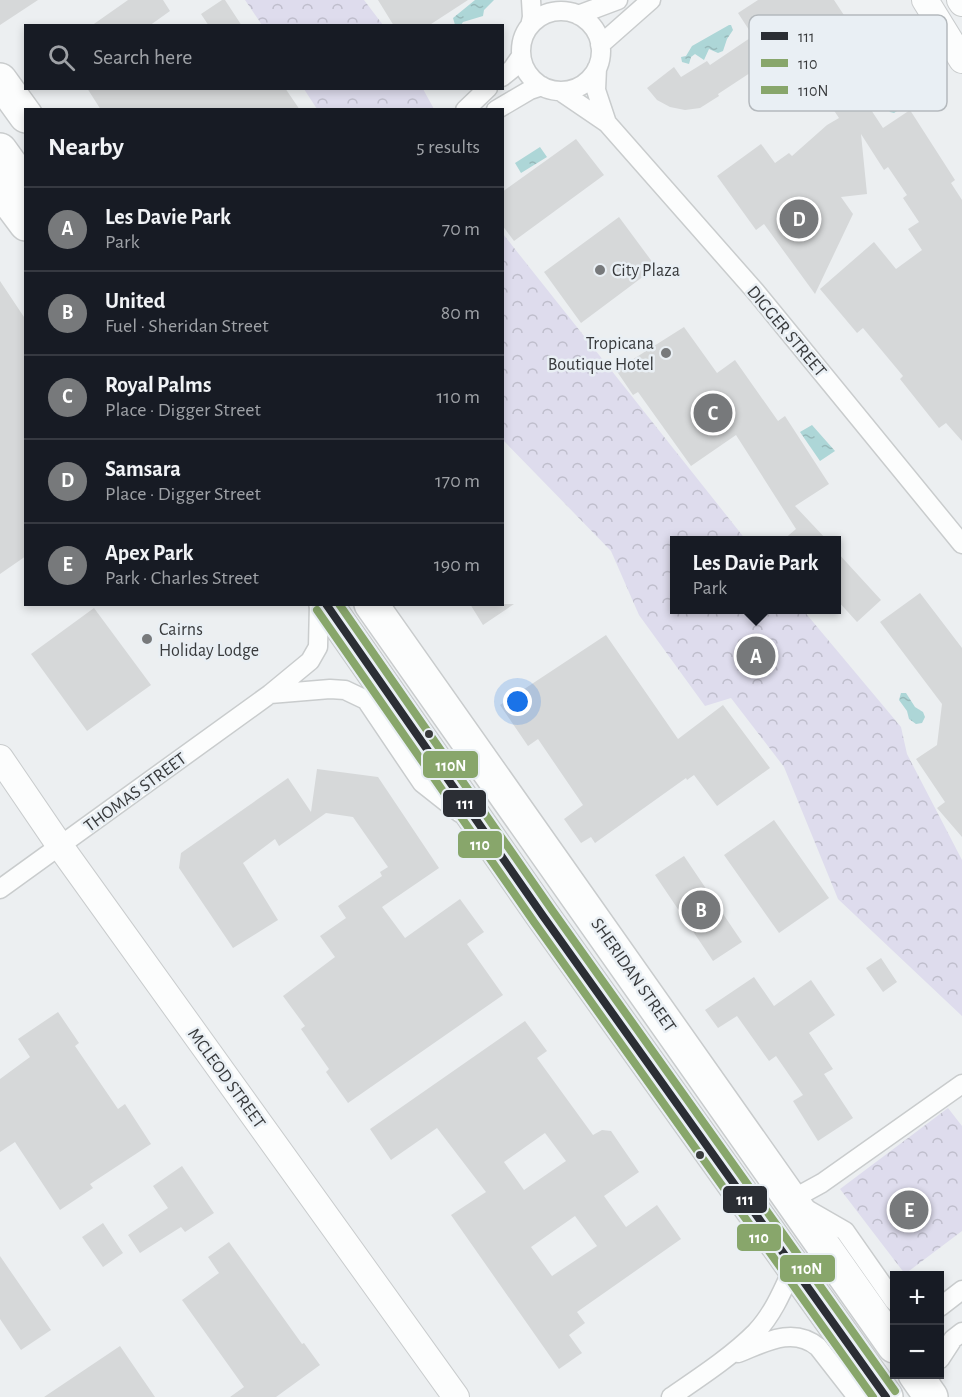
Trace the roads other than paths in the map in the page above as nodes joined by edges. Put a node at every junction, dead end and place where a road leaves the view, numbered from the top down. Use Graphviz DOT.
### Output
graph roads {
  1 [pos="531,0"];
  2 [pos="618,0"];
  3 [pos="651,0"];
  4 [pos="925,0"];
  5 [pos="563,9"];
  6 [pos="934,15"];
  7 [pos="530,26"];
  8 [pos="947,36"];
  9 [pos="600,45"];
  10 [pos="521,56"];
  11 [pos="962,60"];
  12 [pos="597,68"];
  13 [pos="504,75"];
  14 [pos="0,80"];
  15 [pos="542,86"];
  16 [pos="486,90"];
  17 [pos="560,91"];
  18 [pos="467,108"];
  19 [pos="499,108"];
  20 [pos="24,113"];
  21 [pos="607,123"];
  22 [pos="0,150"];
  23 [pos="24,183"];
  24 [pos="0,189"];
  25 [pos="24,221"];
  26 [pos="962,544"];
  27 [pos="319,606"];
  28 [pos="327,606"];
  29 [pos="372,606"];
  30 [pos="270,694"];
  31 [pos="0,758"];
  32 [pos="484,831"];
  33 [pos="60,846"];
  34 [pos="0,889"];
  35 [pos="962,1084"];
  36 [pos="791,1200"];
  37 [pos="793,1268"];
  38 [pos="962,1290"];
  39 [pos="890,1295"];
  40 [pos="944,1303"];
  41 [pos="962,1332"];
  42 [pos="890,1340"];
  43 [pos="944,1352"];
  44 [pos="728,1357"];
  45 [pos="918,1379"];
  46 [pos="934,1379"];
  47 [pos="456,1397"];
  48 [pos="671,1397"];
  49 [pos="857,1397"];
  50 [pos="886,1397"];
  51 [pos="931,1397"];
  1 -- 7 [label="street"];
  2 -- 5 [label="street"];
  3 -- 9 [label="street"];
  4 -- 6 [label="street"];
  5 -- 7 [label="street"];
  5 -- 9 [label="street"];
  7 -- 10 [label="street"];
  8 -- 11 [label="street"];
  9 -- 12 [label="street"];
  10 -- 13 [label="street"];
  10 -- 15 [label="street"];
  12 -- 17 [label="street"];
  12 -- 21 [label="street, DIGGER STREET"];
  14 -- 20 [label="highway"];
  15 -- 17 [label="street"];
  15 -- 19 [label="street"];
  16 -- 18 [label="street"];
  17 -- 21 [label="street, DIGGER STREET"];
  21 -- 26 [label="street, DIGGER STREET"];
  22 -- 23 [label="highway"];
  24 -- 25 [label="highway"];
  27 -- 30 [label="street, THOMAS STREET"];
  28 -- 32 [label="highway"];
  29 -- 36 [label="highway, SHERIDAN STREET"];
  30 -- 32 [label="street"];
  30 -- 33 [label="street, THOMAS STREET"];
  31 -- 33 [label="street, MCLEOD STREET"];
  32 -- 37 [label="highway"];
  33 -- 34 [label="street, THOMAS STREET"];
  33 -- 47 [label="street, MCLEOD STREET"];
  35 -- 36 [label="street"];
  36 -- 39 [label="street"];
  36 -- 42 [label="highway, SHERIDAN STREET"];
  37 -- 44 [label="street"];
  37 -- 50 [label="highway"];
  38 -- 40 [label="street"];
  41 -- 43 [label="street"];
  44 -- 48 [label="street"];
  44 -- 49 [label="street"];
  45 -- 51 [label="highway"];
  46 -- 51 [label="street"];
}
